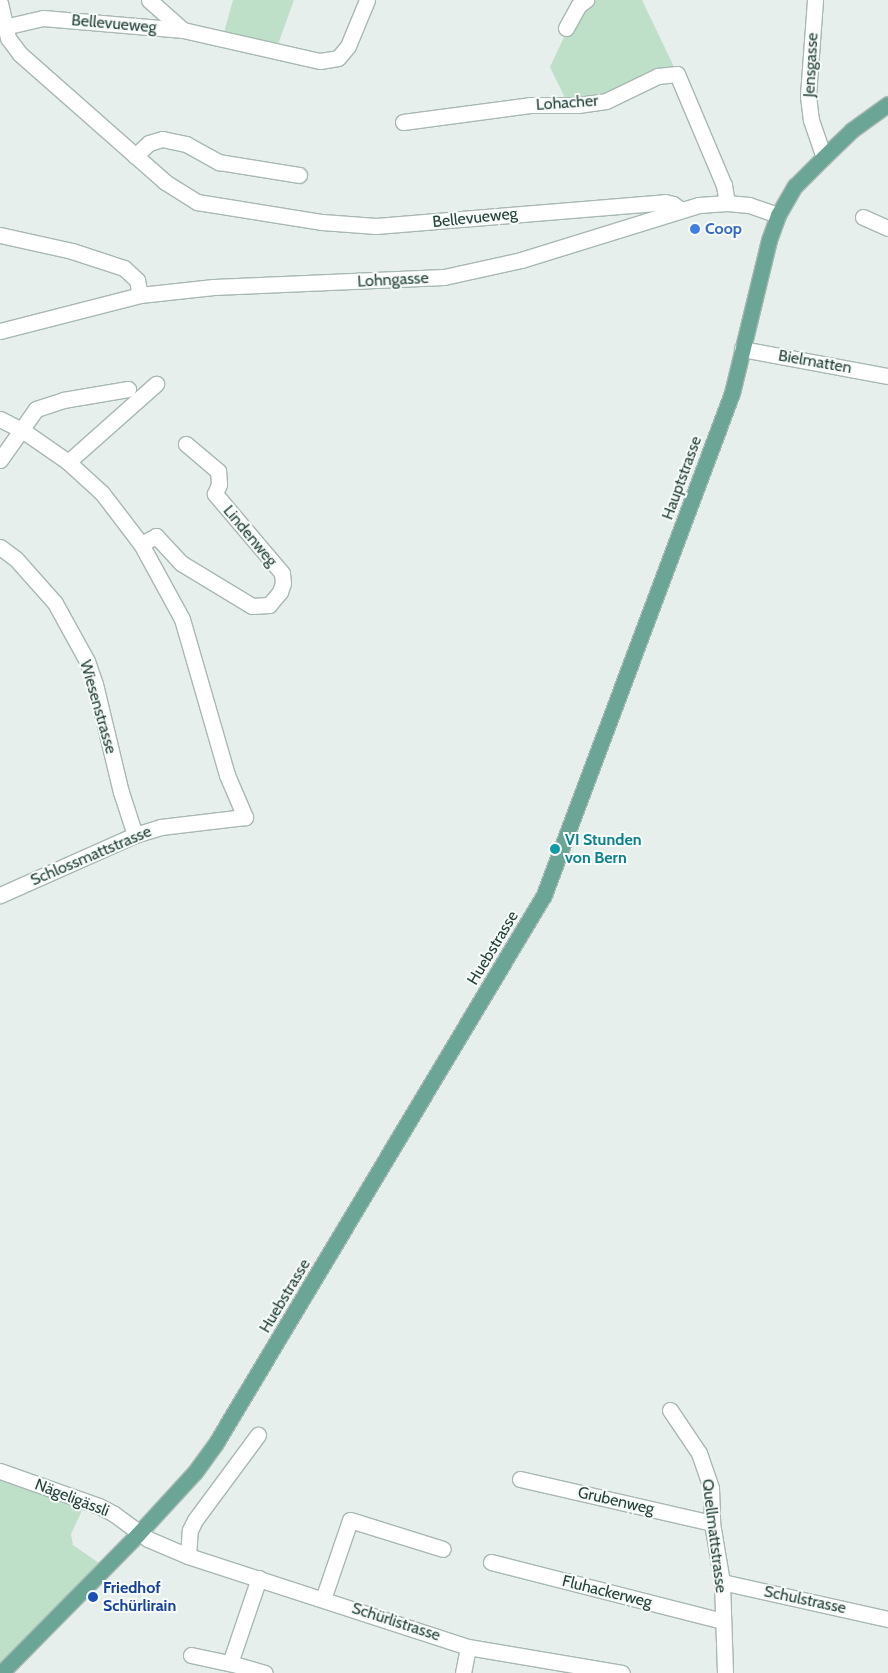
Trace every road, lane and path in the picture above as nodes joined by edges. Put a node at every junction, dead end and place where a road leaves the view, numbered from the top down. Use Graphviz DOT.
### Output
graph roads {
  1 [pos="149,0"];
  2 [pos="368,0"];
  3 [pos="815,0"];
  4 [pos="579,2"];
  5 [pos="0,3"];
  6 [pos="3,28"];
  7 [pos="566,28"];
  8 [pos="183,30"];
  9 [pos="888,104"];
  10 [pos="403,122"];
  11 [pos="135,156"];
  12 [pos="824,157"];
  13 [pos="299,175"];
  14 [pos="727,204"];
  15 [pos="680,210"];
  16 [pos="778,215"];
  17 [pos="863,217"];
  18 [pos="888,228"];
  19 [pos="0,236"];
  20 [pos="140,295"];
  21 [pos="0,331"];
  22 [pos="742,350"];
  23 [pos="888,376"];
  24 [pos="156,384"];
  25 [pos="128,389"];
  26 [pos="0,419"];
  27 [pos="22,430"];
  28 [pos="186,444"];
  29 [pos="0,460"];
  30 [pos="68,462"];
  31 [pos="141,544"];
  32 [pos="0,546"];
  33 [pos="135,835"];
  34 [pos="0,895"];
  35 [pos="544,895"];
  36 [pos="670,1410"];
  37 [pos="258,1435"];
  38 [pos="0,1471"];
  39 [pos="520,1479"];
  40 [pos="712,1523"];
  41 [pos="138,1534"];
  42 [pos="443,1549"];
  43 [pos="188,1556"];
  44 [pos="491,1562"];
  45 [pos="259,1578"];
  46 [pos="722,1582"];
  47 [pos="323,1599"];
  48 [pos="888,1619"];
  49 [pos="723,1621"];
  50 [pos="468,1646"];
  51 [pos="191,1655"];
  52 [pos="230,1663"];
  53 [pos="1,1673"];
  54 [pos="265,1673"];
  55 [pos="463,1673"];
  56 [pos="622,1673"];
  57 [pos="725,1673"];
  1 -- 8 [label="street"];
  2 -- 8 [label="street, Bellevueweg"];
  3 -- 12 [label="street, Jensgasse"];
  4 -- 7 [label="street"];
  5 -- 6 [label="street"];
  6 -- 8 [label="street, Bellevueweg"];
  6 -- 11 [label="street, Bellevueweg"];
  9 -- 12 [label="main road, Hauptstrasse"];
  10 -- 14 [label="street, Lohacher"];
  11 -- 13 [label="street"];
  11 -- 15 [label="street, Bellevueweg"];
  12 -- 16 [label="main road, Hauptstrasse"];
  14 -- 15 [label="street, Lohngasse"];
  14 -- 16 [label="street, Lohngasse"];
  15 -- 20 [label="street, Lohngasse"];
  16 -- 22 [label="main road, Hauptstrasse"];
  17 -- 18 [label="street"];
  19 -- 20 [label="street"];
  20 -- 21 [label="street, Lohngasse"];
  22 -- 23 [label="street, Bielmatten"];
  22 -- 35 [label="main road, Hauptstrasse"];
  24 -- 30 [label="street"];
  25 -- 27 [label="street"];
  26 -- 27 [label="street"];
  27 -- 29 [label="street"];
  27 -- 30 [label="street"];
  28 -- 31 [label="street, Lindenweg"];
  30 -- 31 [label="street"];
  31 -- 33 [label="street, Schlossmattstrasse"];
  32 -- 33 [label="street, Wiesenstrasse"];
  33 -- 34 [label="street, Schlossmattstrasse"];
  35 -- 41 [label="main road, Huebstrasse"];
  36 -- 40 [label="street, Quellmattstrasse"];
  37 -- 43 [label="street"];
  38 -- 41 [label="street, Nägeligässli"];
  39 -- 40 [label="street, Grubenweg"];
  40 -- 46 [label="street, Quellmattstrasse"];
  41 -- 43 [label="street, Schürlistrasse"];
  41 -- 53 [label="main road, Huebstrasse"];
  42 -- 47 [label="street"];
  43 -- 45 [label="street, Schürlistrasse"];
  44 -- 49 [label="street, Fluhackerweg"];
  45 -- 47 [label="street, Schürlistrasse"];
  45 -- 52 [label="street"];
  46 -- 48 [label="street, Schulstrasse"];
  46 -- 49 [label="street, Quellmattstrasse"];
  47 -- 50 [label="street, Schürlistrasse"];
  49 -- 57 [label="street, Quellmattstrasse"];
  50 -- 55 [label="street"];
  50 -- 56 [label="street, Schürlistrasse"];
  51 -- 52 [label="street"];
  52 -- 54 [label="street"];
}
